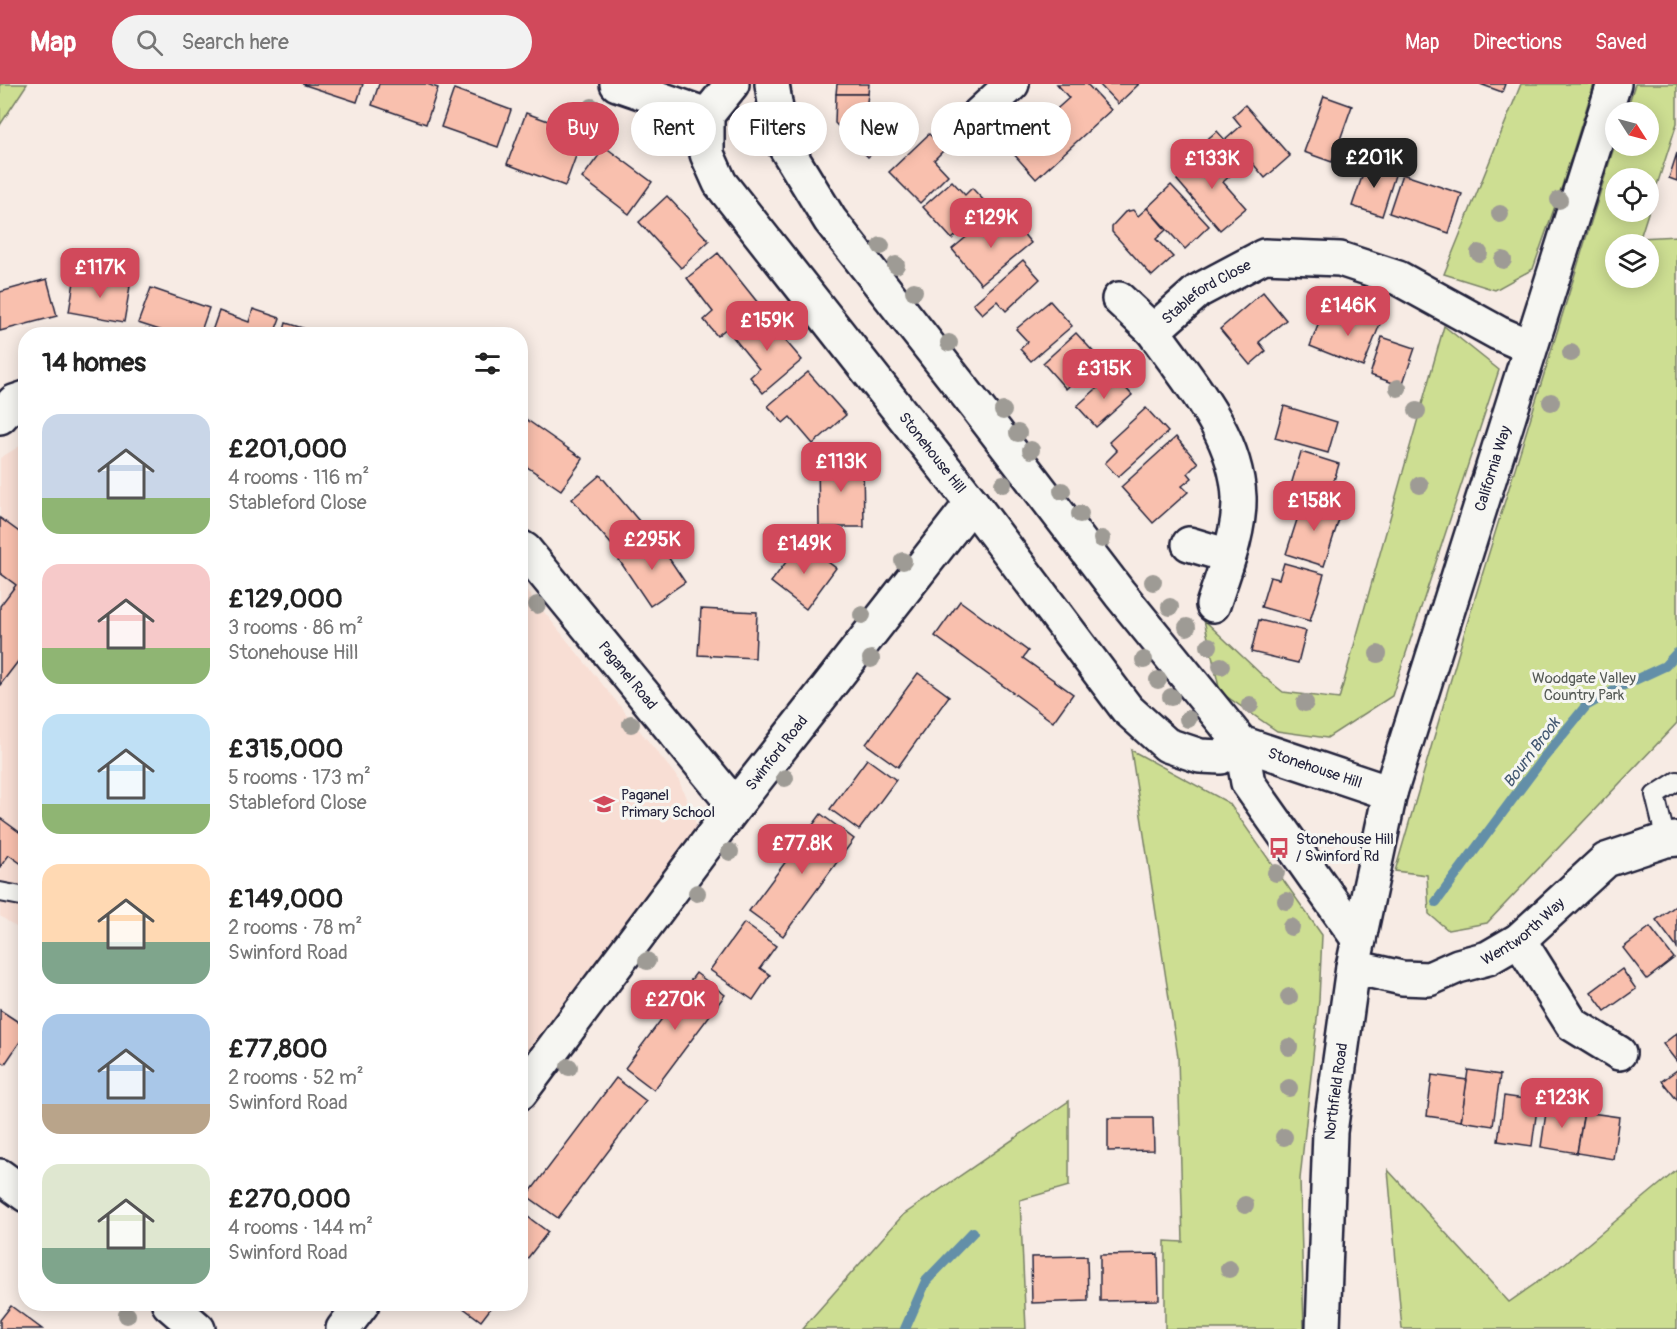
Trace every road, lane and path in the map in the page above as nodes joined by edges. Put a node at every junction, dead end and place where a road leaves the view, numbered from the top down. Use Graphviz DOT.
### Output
graph roads {
  1 [pos="618,84"];
  2 [pos="732,84"];
  3 [pos="772,84"];
  4 [pos="1012,84"];
  5 [pos="1614,84"];
  6 [pos="670,102"];
  7 [pos="992,102"];
  8 [pos="716,104"];
  9 [pos="709,156"];
  10 [pos="1119,299"];
  11 [pos="1153,331"];
  12 [pos="1530,347"];
  13 [pos="18,401"];
  14 [pos="0,417"];
  15 [pos="972,503"];
  16 [pos="1189,544"];
  17 [pos="528,554"];
  18 [pos="1229,556"];
  19 [pos="1214,605"];
  20 [pos="1241,743"];
  21 [pos="1677,781"];
  22 [pos="1390,793"];
  23 [pos="735,806"];
  24 [pos="1672,839"];
  25 [pos="1377,855"];
  26 [pos="0,892"];
  27 [pos="18,895"];
  28 [pos="1519,940"];
  29 [pos="1356,954"];
  30 [pos="1618,1053"];
  31 [pos="528,1081"];
  32 [pos="0,1176"];
  33 [pos="18,1189"];
  34 [pos="177,1311"];
  35 [pos="357,1311"];
  36 [pos="198,1329"];
  37 [pos="343,1329"];
  38 [pos="1323,1329"];
  1 -- 6 [label="street"];
  2 -- 8 [label="street"];
  3 -- 20 [label="street, Stonehouse Hill"];
  4 -- 7 [label="street"];
  5 -- 12 [label="street, California Way"];
  9 -- 15 [label="street, Stonehouse Hill"];
  10 -- 11 [label="street, Stableford Close"];
  11 -- 12 [label="street, Stableford Close"];
  11 -- 18 [label="street, Stableford Close"];
  12 -- 22 [label="street, California Way"];
  13 -- 14 [label="street"];
  15 -- 20 [label="street, Stonehouse Hill"];
  15 -- 23 [label="street, Swinford Road"];
  16 -- 18 [label="street"];
  17 -- 23 [label="street, Paganel Road"];
  18 -- 19 [label="street, Stableford Close"];
  20 -- 22 [label="street, Stonehouse Hill"];
  20 -- 29 [label="street, Stonehouse Hill"];
  21 -- 24 [label="lane"];
  22 -- 25 [label="street, California Way"];
  23 -- 31 [label="street, Swinford Road"];
  24 -- 28 [label="street, Wentworth Way"];
  25 -- 29 [label="street, Northfield Road"];
  26 -- 27 [label="lane"];
  28 -- 29 [label="street, Wentworth Way"];
  28 -- 30 [label="street"];
  29 -- 38 [label="street, Northfield Road"];
  32 -- 33 [label="street"];
  34 -- 36 [label="street"];
  35 -- 37 [label="street"];
}
